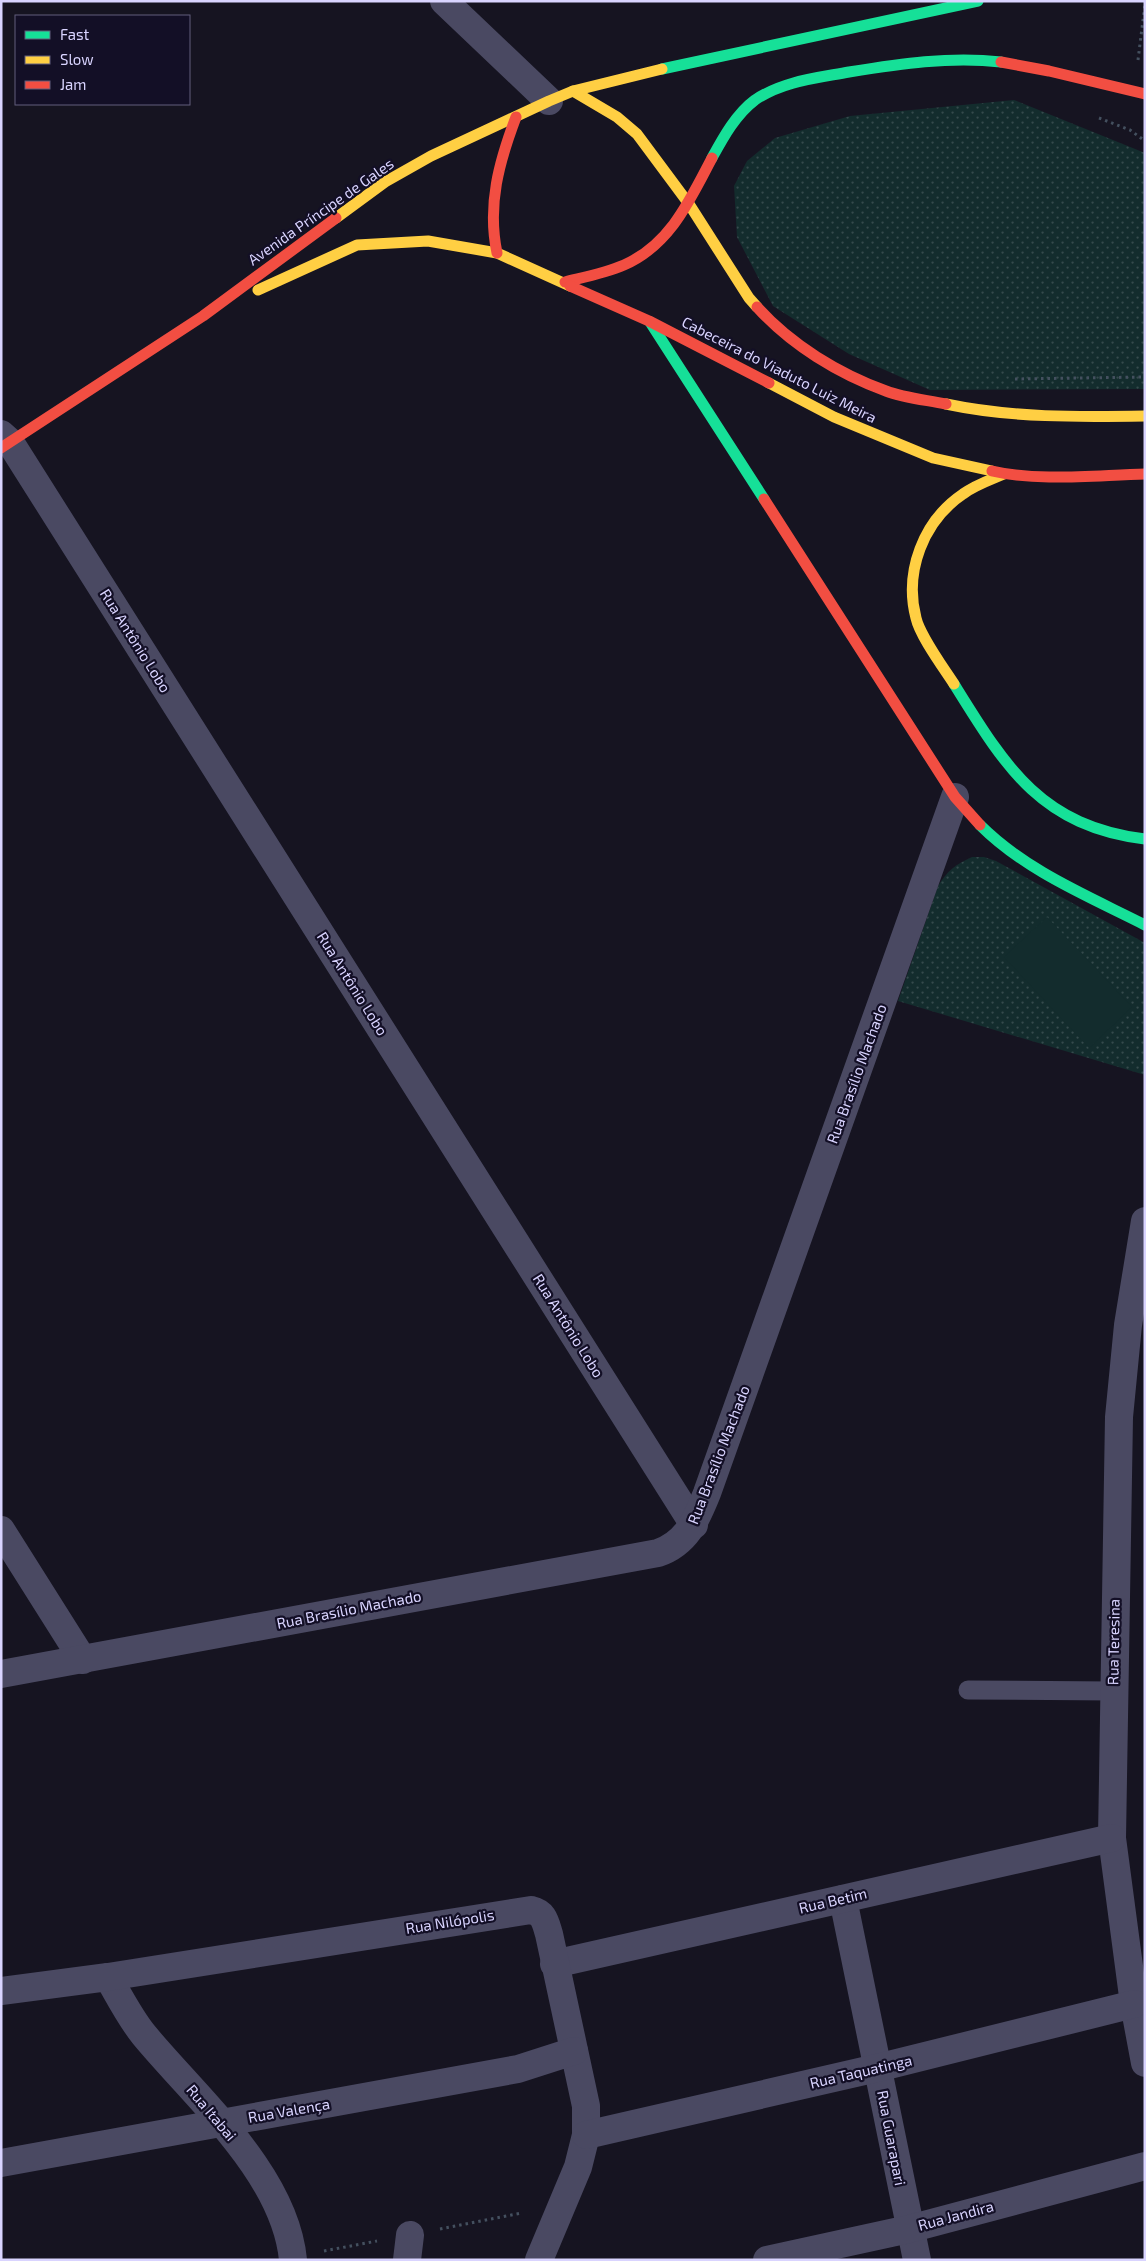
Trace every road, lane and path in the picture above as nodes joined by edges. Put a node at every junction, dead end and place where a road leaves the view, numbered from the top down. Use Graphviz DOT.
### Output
graph roads {
  1 [pos="444,1"];
  2 [pos="978,1"];
  3 [pos="1145,94"];
  4 [pos="561,96"];
  5 [pos="516,116"];
  6 [pos="1093,116"];
  7 [pos="1145,141"];
  8 [pos="689,204"];
  9 [pos="497,253"];
  10 [pos="565,282"];
  11 [pos="203,316"];
  12 [pos="650,321"];
  13 [pos="1145,377"];
  14 [pos="1055,379"];
  15 [pos="1145,416"];
  16 [pos="4,441"];
  17 [pos="1004,474"];
  18 [pos="1145,474"];
  19 [pos="954,797"];
  20 [pos="1145,839"];
  21 [pos="1145,925"];
  22 [pos="1145,1221"];
  23 [pos="694,1525"];
  24 [pos="1,1530"];
  25 [pos="83,1660"];
  26 [pos="1,1674"];
  27 [pos="968,1690"];
  28 [pos="1113,1692"];
  29 [pos="1112,1838"];
  30 [pos="843,1899"];
  31 [pos="554,1964"];
  32 [pos="108,1977"];
  33 [pos="1,1991"];
  34 [pos="1134,2004"];
  35 [pos="574,2051"];
  36 [pos="1145,2063"];
  37 [pos="877,2068"];
  38 [pos="220,2123"];
  39 [pos="586,2135"];
  40 [pos="1,2163"];
  41 [pos="1145,2166"];
  42 [pos="909,2229"];
  43 [pos="776,2259"];
  44 [pos="293,2260"];
  45 [pos="539,2260"];
  46 [pos="917,2260"];
  1 -- 4 [label="street"];
  2 -- 4 [label="highway"];
  3 -- 8 [label="highway"];
  4 -- 5 [label="highway"];
  4 -- 8 [label="highway, Cabeceira do Viaduto Luiz Meira"];
  5 -- 9 [label="highway"];
  5 -- 11 [label="highway, Avenida Príncipe de Gales"];
  6 -- 7 [label="path"];
  8 -- 10 [label="highway"];
  8 -- 15 [label="highway, Cabeceira do Viaduto Luiz Meira"];
  9 -- 10 [label="highway, Cabeceira do Viaduto Luiz Meira"];
  9 -- 11 [label="highway, Avenida Príncipe de Gales"];
  10 -- 12 [label="highway, Cabeceira do Viaduto Luiz Meira"];
  11 -- 16 [label="highway, Avenida Príncipe de Gales"];
  12 -- 17 [label="highway, Cabeceira do Viaduto Luiz Meira"];
  12 -- 19 [label="highway"];
  13 -- 14 [label="path"];
  16 -- 23 [label="street, Rua Antônio Lobo"];
  17 -- 18 [label="highway, Cabeceira do Viaduto Luiz Meira"];
  17 -- 20 [label="highway"];
  19 -- 21 [label="highway"];
  19 -- 23 [label="street, Rua Brasílio Machado"];
  22 -- 28 [label="street, Rua Teresina"];
  23 -- 25 [label="street, Rua Brasílio Machado"];
  24 -- 25 [label="street"];
  25 -- 26 [label="street, Rua Brasílio Machado"];
  27 -- 28 [label="lane"];
  28 -- 29 [label="street, Rua Teresina"];
  29 -- 30 [label="street, Rua Betim"];
  29 -- 34 [label="street, Rua Teresina"];
  30 -- 31 [label="street, Rua Betim"];
  30 -- 37 [label="street, Rua Guarapari"];
  31 -- 32 [label="street, Rua Nilópolis"];
  31 -- 35 [label="street, Rua Nilópolis"];
  32 -- 33 [label="street, Rua Nilópolis"];
  32 -- 38 [label="street, Rua Itabai"];
  34 -- 36 [label="street, Rua Teresina"];
  34 -- 37 [label="street, Rua Taquatinga"];
  35 -- 38 [label="street, Rua Valença"];
  35 -- 39 [label="street, Rua Nilópolis"];
  37 -- 39 [label="street, Rua Taquatinga"];
  37 -- 42 [label="street, Rua Guarapari"];
  38 -- 40 [label="street, Rua Valença"];
  38 -- 44 [label="street, Rua Itabai"];
  39 -- 45 [label="street, Rua Nilópolis"];
  41 -- 42 [label="street, Rua Jandira"];
  42 -- 43 [label="street, Rua Jandira"];
  42 -- 46 [label="street, Rua Guarapari"];
}
